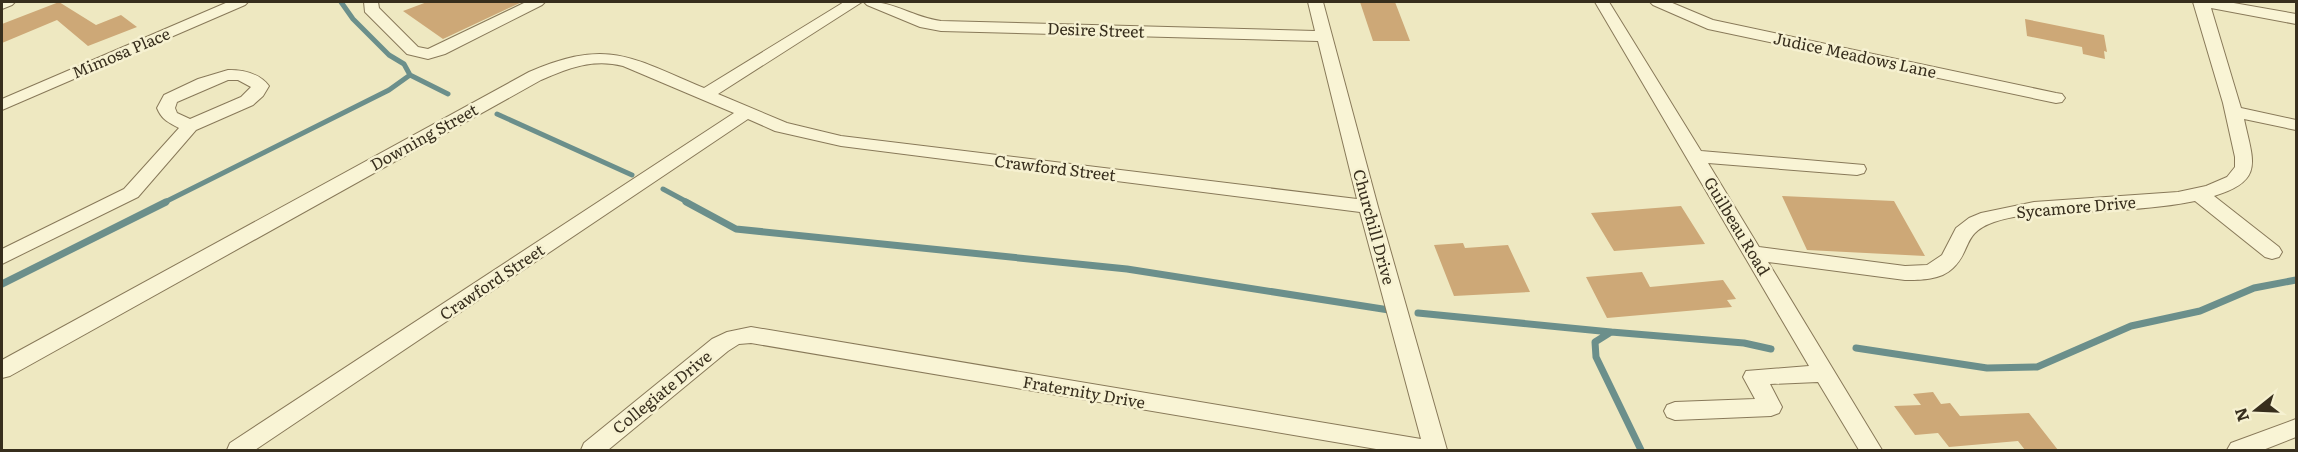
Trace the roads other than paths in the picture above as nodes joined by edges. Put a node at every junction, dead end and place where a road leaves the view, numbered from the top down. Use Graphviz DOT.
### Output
graph roads {
  1 [pos="7,2"];
  2 [pos="240,2"];
  3 [pos="371,2"];
  4 [pos="537,2"];
  5 [pos="854,2"];
  6 [pos="872,2"];
  7 [pos="1316,2"];
  8 [pos="1602,2"];
  9 [pos="1658,2"];
  10 [pos="2204,2"];
  11 [pos="2,4"];
  12 [pos="2296,19"];
  13 [pos="1325,36"];
  14 [pos="704,95"];
  15 [pos="2056,98"];
  16 [pos="2,105"];
  17 [pos="2234,112"];
  18 [pos="746,113"];
  19 [pos="2296,125"];
  20 [pos="190,126"];
  21 [pos="1695,156"];
  22 [pos="1857,169"];
  23 [pos="2199,194"];
  24 [pos="1368,207"];
  25 [pos="2272,252"];
  26 [pos="1753,253"];
  27 [pos="2,257"];
  28 [pos="735,337"];
  29 [pos="2,370"];
  30 [pos="1825,373"];
  31 [pos="1675,411"];
  32 [pos="2296,428"];
  33 [pos="238,450"];
  34 [pos="592,450"];
  35 [pos="1434,450"];
  36 [pos="1871,450"];
  37 [pos="2239,450"];
  1 -- 11 [label="street"];
  2 -- 16 [label="street, Mimosa Place"];
  3 -- 4 [label="street"];
  5 -- 14 [label="street"];
  6 -- 13 [label="street, Desire Street"];
  7 -- 13 [label="street, Churchill Drive"];
  8 -- 21 [label="street, Guilbeau Road"];
  9 -- 15 [label="street, Judice Meadows Lane"];
  10 -- 12 [label="street"];
  10 -- 17 [label="street, Sycamore Drive"];
  13 -- 24 [label="street, Churchill Drive"];
  14 -- 18 [label="street, Crawford Street"];
  14 -- 29 [label="street, Downing Street"];
  17 -- 19 [label="street"];
  17 -- 23 [label="street, Sycamore Drive"];
  18 -- 24 [label="street, Crawford Street"];
  18 -- 33 [label="street, Crawford Street"];
  20 -- 20 [label="street"];
  20 -- 27 [label="street"];
  21 -- 22 [label="street"];
  21 -- 26 [label="street, Guilbeau Road"];
  23 -- 25 [label="street"];
  23 -- 26 [label="street, Sycamore Drive"];
  24 -- 35 [label="street, Churchill Drive"];
  26 -- 30 [label="street, Guilbeau Road"];
  28 -- 34 [label="street, Collegiate Drive"];
  28 -- 35 [label="street, Fraternity Drive"];
  30 -- 31 [label="street"];
  30 -- 36 [label="street, Guilbeau Road"];
  32 -- 37 [label="street"];
}
